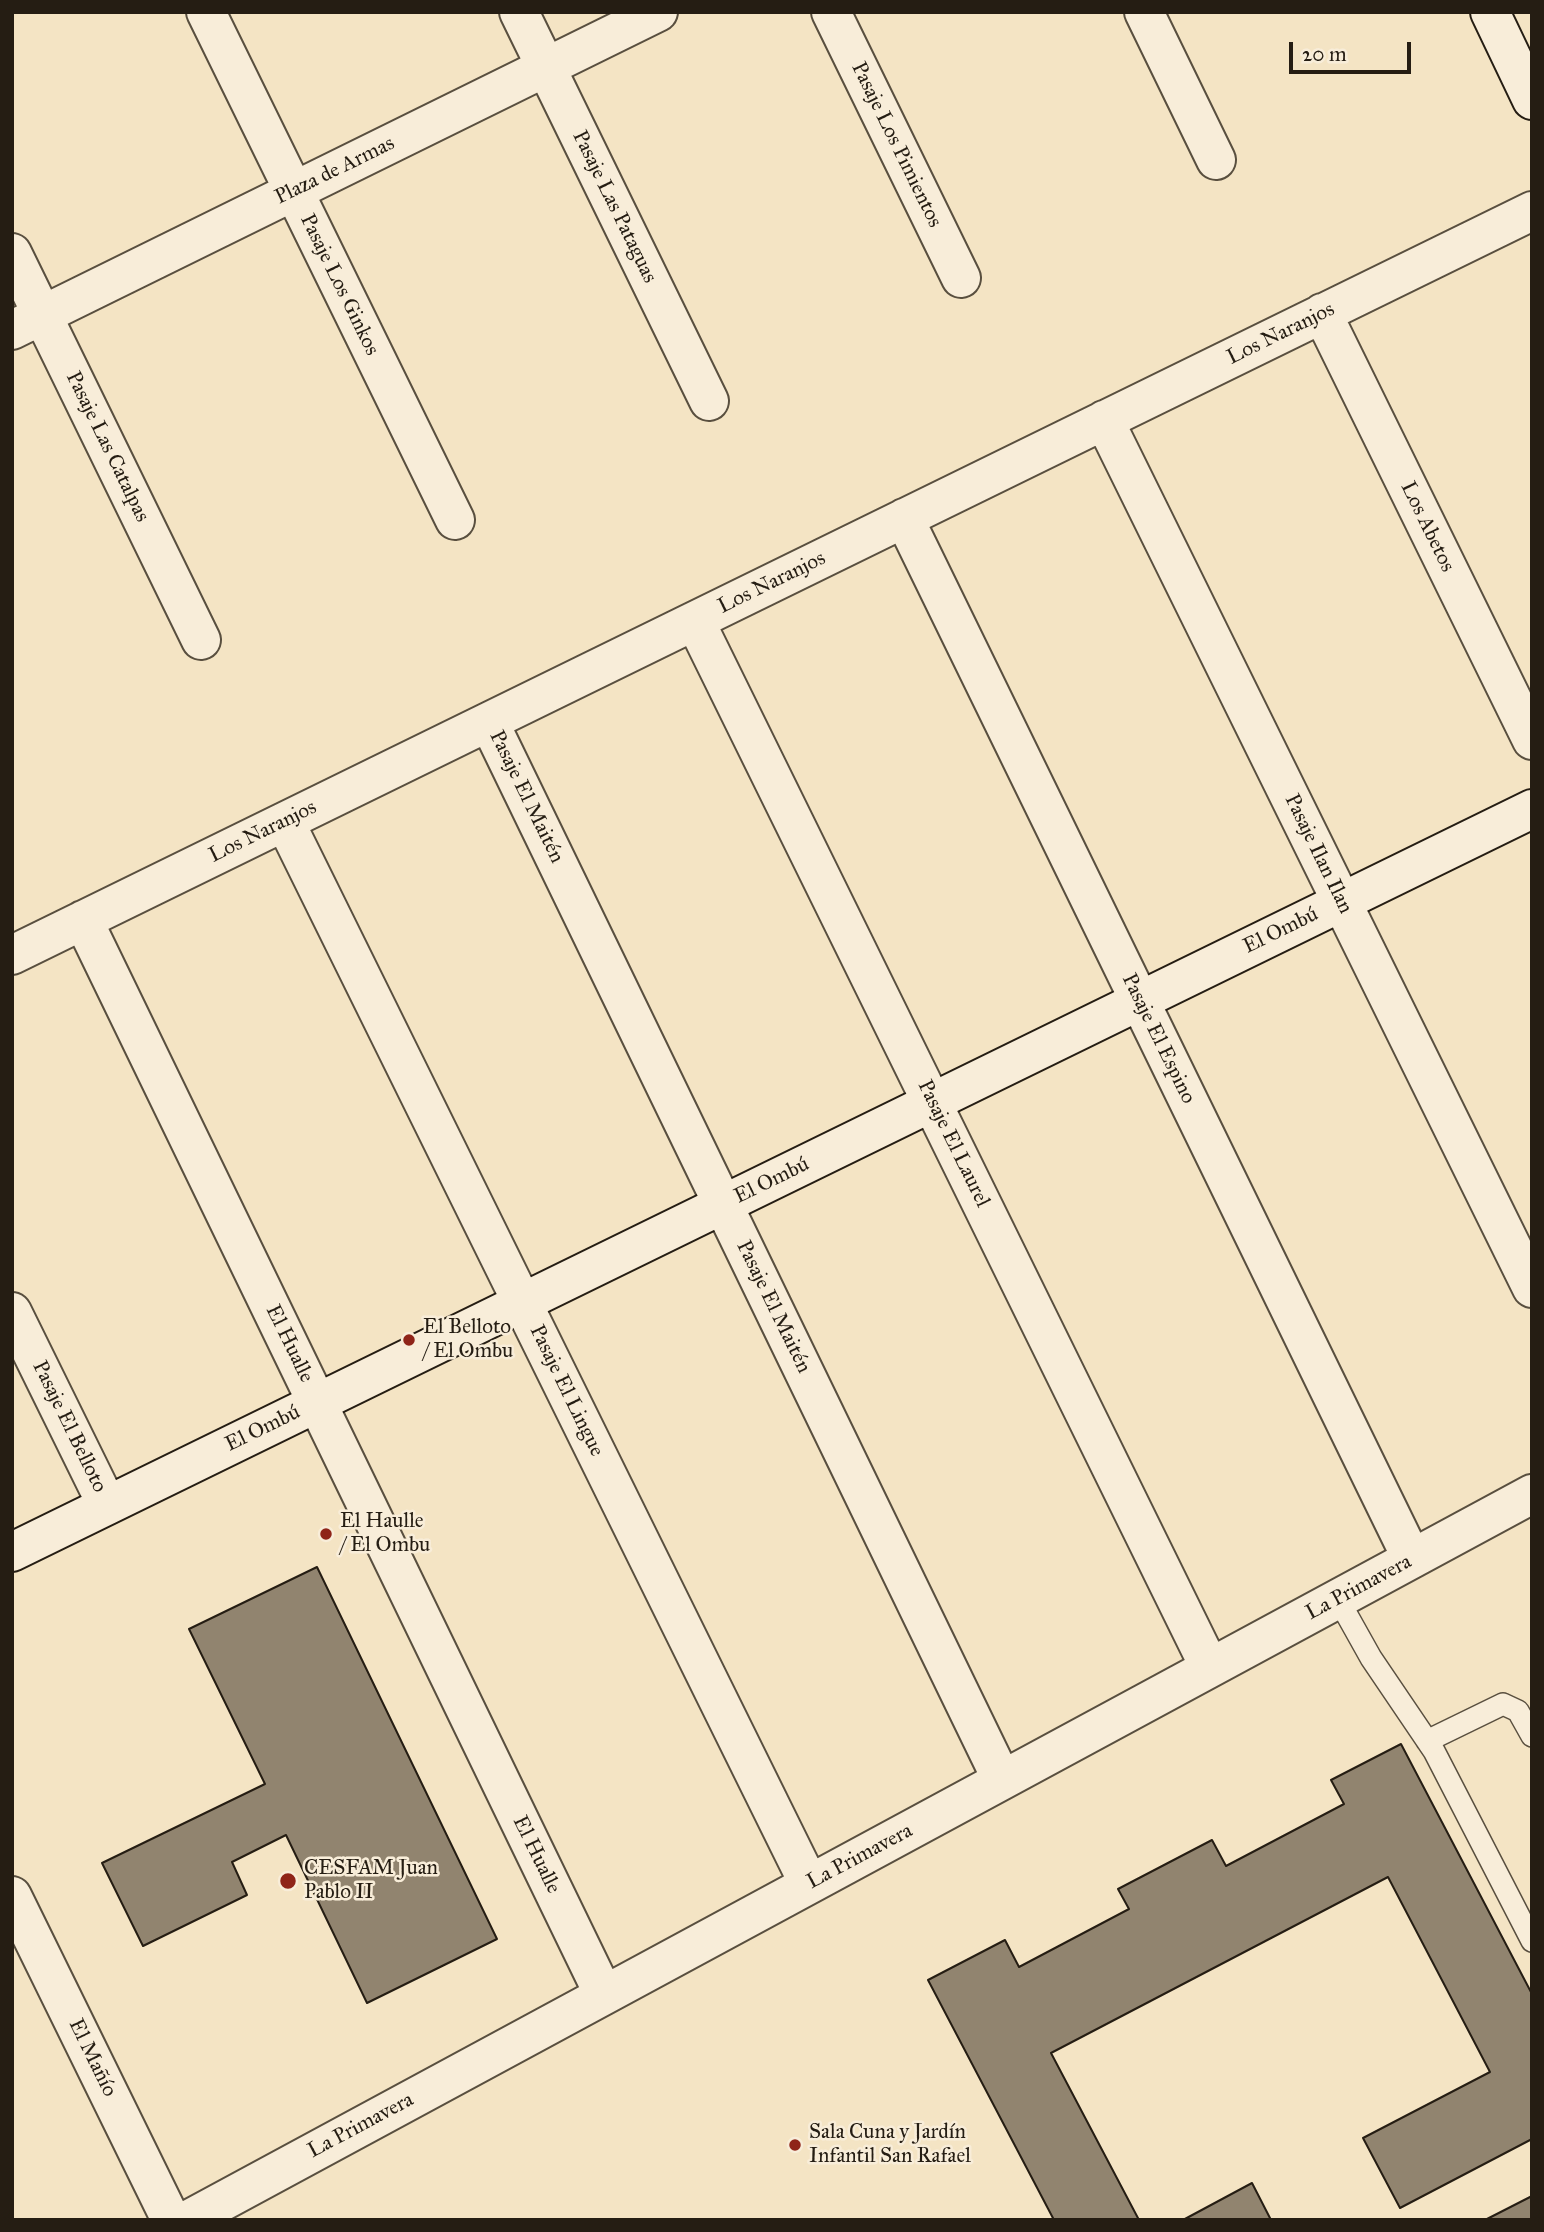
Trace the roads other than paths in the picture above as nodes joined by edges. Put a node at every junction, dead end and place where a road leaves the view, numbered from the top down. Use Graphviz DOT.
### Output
graph roads {
  1 [pos="206,12"];
  2 [pos="519,12"];
  3 [pos="658,12"];
  4 [pos="831,12"];
  5 [pos="1144,12"];
  6 [pos="1489,12"];
  7 [pos="546,67"];
  8 [pos="1532,100"];
  9 [pos="1216,160"];
  10 [pos="294,191"];
  11 [pos="1532,211"];
  12 [pos="12,253"];
  13 [pos="961,278"];
  14 [pos="1322,313"];
  15 [pos="27,322"];
  16 [pos="709,401"];
  17 [pos="1104,420"];
  18 [pos="904,518"];
  19 [pos="455,520"];
  20 [pos="695,621"];
  21 [pos="201,640"];
  22 [pos="489,722"];
  23 [pos="1532,740"];
  24 [pos="1532,809"];
  25 [pos="285,822"];
  26 [pos="1342,902"];
  27 [pos="83,920"];
  28 [pos="12,955"];
  29 [pos="1139,1001"];
  30 [pos="932,1102"];
  31 [pos="723,1204"];
  32 [pos="1532,1288"];
  33 [pos="522,1303"];
  34 [pos="12,1312"];
  35 [pos="317,1403"];
  36 [pos="1532,1494"];
  37 [pos="107,1505"];
  38 [pos="12,1552"];
  39 [pos="1412,1559"];
  40 [pos="1338,1599"];
  41 [pos="1210,1668"];
  42 [pos="1532,1736"];
  43 [pos="1427,1741"];
  44 [pos="1002,1780"];
  45 [pos="809,1884"];
  46 [pos="12,1896"];
  47 [pos="1532,1941"];
  48 [pos="604,1995"];
  49 [pos="171,2220"];
  50 [pos="188,2220"];
  1 -- 10 [label="street, Pasaje Los Ginkos"];
  2 -- 7 [label="street, Pasaje Las Pataguas"];
  3 -- 7 [label="street, Plaza de Armas"];
  4 -- 13 [label="street, Pasaje Los Pimientos"];
  5 -- 9 [label="street"];
  6 -- 8 [label="street"];
  7 -- 10 [label="street, Plaza de Armas"];
  7 -- 16 [label="street, Pasaje Las Pataguas"];
  10 -- 15 [label="street, Plaza de Armas"];
  10 -- 19 [label="street, Pasaje Los Ginkos"];
  11 -- 14 [label="street, Los Naranjos"];
  12 -- 15 [label="street, Pasaje Las Catalpas"];
  14 -- 17 [label="street, Los Naranjos"];
  14 -- 23 [label="street, Los Abetos"];
  15 -- 21 [label="street, Pasaje Las Catalpas"];
  17 -- 18 [label="street, Los Naranjos"];
  17 -- 26 [label="street, Pasaje Ilan Ilan"];
  18 -- 20 [label="street, Los Naranjos"];
  18 -- 29 [label="street, Pasaje El Espino"];
  20 -- 22 [label="street, Los Naranjos"];
  20 -- 30 [label="street, Pasaje El Laurel"];
  22 -- 25 [label="street, Los Naranjos"];
  22 -- 31 [label="street, Pasaje El Maitén"];
  24 -- 26 [label="street, El Ombú"];
  25 -- 27 [label="street, Los Naranjos"];
  25 -- 33 [label="street, Pasaje El Lingue"];
  26 -- 29 [label="street, El Ombú"];
  26 -- 32 [label="street, Pasaje Ilan Ilan"];
  27 -- 28 [label="street, Los Naranjos"];
  27 -- 35 [label="street, El Hualle"];
  29 -- 30 [label="street, El Ombú"];
  29 -- 39 [label="street, Pasaje El Espino"];
  30 -- 31 [label="street, El Ombú"];
  30 -- 41 [label="street, Pasaje El Laurel"];
  31 -- 33 [label="street, El Ombú"];
  31 -- 44 [label="street, Pasaje El Maitén"];
  33 -- 35 [label="street, El Ombú"];
  33 -- 45 [label="street, Pasaje El Lingue"];
  34 -- 37 [label="street, Pasaje El Belloto"];
  35 -- 37 [label="street, El Ombú"];
  35 -- 48 [label="street, El Hualle"];
  36 -- 39 [label="street, La Primavera"];
  37 -- 38 [label="street, El Ombú"];
  39 -- 40 [label="street, La Primavera"];
  40 -- 41 [label="street, La Primavera"];
  40 -- 43 [label="lane"];
  41 -- 44 [label="street, La Primavera"];
  42 -- 43 [label="lane"];
  43 -- 47 [label="lane"];
  44 -- 45 [label="street, La Primavera"];
  45 -- 48 [label="street, La Primavera"];
  46 -- 49 [label="street, El Mañío"];
  48 -- 50 [label="street, La Primavera"];
}
